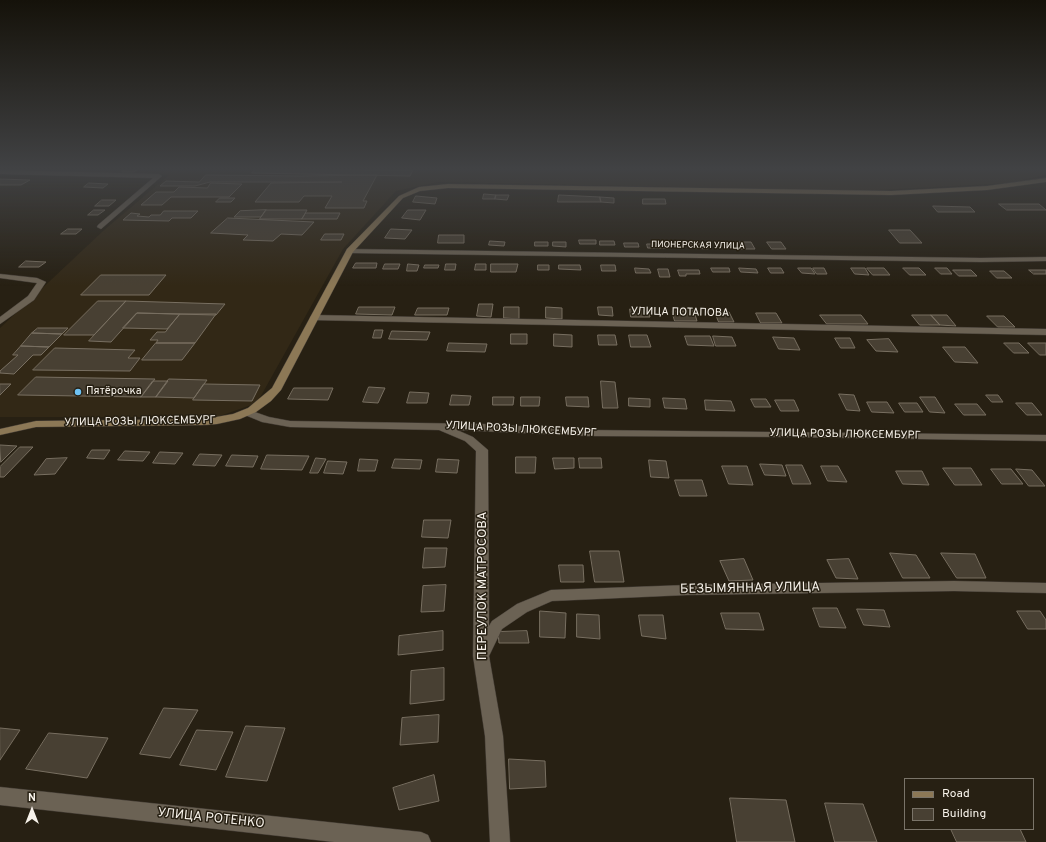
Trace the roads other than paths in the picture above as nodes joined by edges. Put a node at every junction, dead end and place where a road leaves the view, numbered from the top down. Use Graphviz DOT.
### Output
graph roads {
  1 [pos="123,207"];
  2 [pos="390,207"];
  3 [pos="101,227"];
  4 [pos="350,251"];
  5 [pos="1046,259"];
  6 [pos="0,276"];
  7 [pos="314,318"];
  8 [pos="0,322"];
  9 [pos="1046,332"];
  10 [pos="249,413"];
  11 [pos="439,426"];
  12 [pos="0,432"];
  13 [pos="1046,438"];
  14 [pos="1046,588"];
  15 [pos="481,656"];
  16 [pos="0,796"];
  17 [pos="421,842"];
  18 [pos="500,842"];
  1 -- 3 [label="street"];
  2 -- 4 [label="main road"];
  4 -- 5 [label="street, ПИОНЕРСКАЯ УЛИЦА"];
  4 -- 7 [label="main road"];
  6 -- 8 [label="street"];
  7 -- 9 [label="street, УЛИЦА ПОТАПОВА"];
  7 -- 10 [label="main road"];
  10 -- 11 [label="street, УЛИЦА РОЗЫ ЛЮКСЕМБУРГ"];
  10 -- 12 [label="main road, УЛИЦА РОЗЫ ЛЮКСЕМБУРГ"];
  11 -- 13 [label="street, УЛИЦА РОЗЫ ЛЮКСЕМБУРГ"];
  11 -- 15 [label="street, ПЕРЕУЛОК МАТРОСОВА"];
  14 -- 15 [label="street, БЕЗЫМЯННАЯ УЛИЦА"];
  15 -- 18 [label="street, ПЕРЕУЛОК МАТРОСОВА"];
  16 -- 17 [label="street, УЛИЦА РОТЕНКО"];
}
